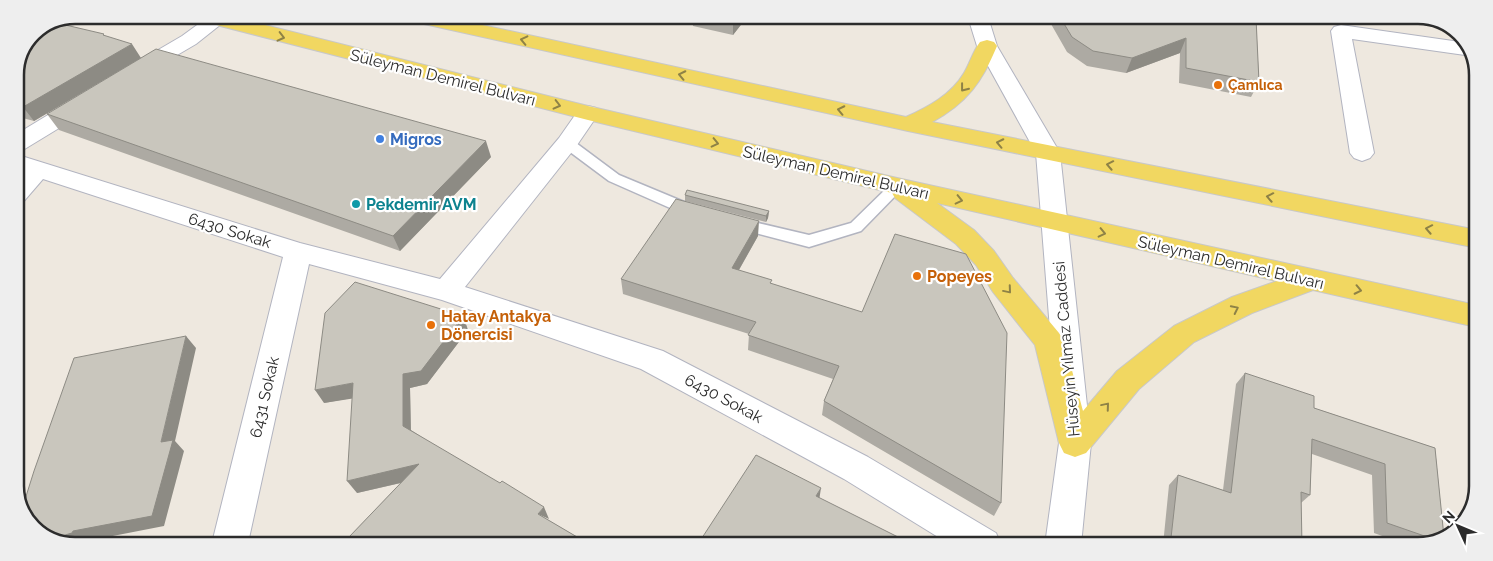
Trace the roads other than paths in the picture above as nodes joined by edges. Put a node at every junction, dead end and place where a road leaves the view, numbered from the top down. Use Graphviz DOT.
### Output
graph roads {
  1 [pos="202,24"];
  2 [pos="231,24"];
  3 [pos="452,24"];
  4 [pos="980,24"];
  5 [pos="1335,24"];
  6 [pos="987,46"];
  7 [pos="1462,48"];
  8 [pos="122,80"];
  9 [pos="98,95"];
  10 [pos="588,113"];
  11 [pos="908,124"];
  12 [pos="24,139"];
  13 [pos="567,143"];
  14 [pos="1048,153"];
  15 [pos="1362,153"];
  16 [pos="26,166"];
  17 [pos="897,186"];
  18 [pos="706,214"];
  19 [pos="724,219"];
  20 [pos="1054,222"];
  21 [pos="1469,237"];
  22 [pos="298,252"];
  23 [pos="1310,280"];
  24 [pos="446,291"];
  25 [pos="1469,314"];
  26 [pos="1075,443"];
  27 [pos="231,537"];
  28 [pos="970,537"];
  29 [pos="1064,537"];
  1 -- 8 [label="street"];
  2 -- 10 [label="main road, Süleyman Demirel Bulvarı, one-way"];
  11 -- 3 [label="main road, one-way"];
  4 -- 6 [label="street"];
  5 -- 7 [label="street"];
  5 -- 15 [label="street"];
  6 -- 11 [label="main road, one-way"];
  6 -- 14 [label="street"];
  9 -- 12 [label="street"];
  10 -- 13 [label="street"];
  10 -- 17 [label="main road, Süleyman Demirel Bulvarı, one-way"];
  14 -- 11 [label="main road, one-way"];
  13 -- 18 [label="lane"];
  13 -- 24 [label="street"];
  14 -- 20 [label="street, Hüseyin Yılmaz Caddesi"];
  21 -- 14 [label="main road, one-way"];
  16 -- 22 [label="street, 6430 Sokak"];
  17 -- 19 [label="lane"];
  17 -- 20 [label="main road, Süleyman Demirel Bulvarı, one-way"];
  17 -- 26 [label="main road, one-way"];
  20 -- 23 [label="main road, Süleyman Demirel Bulvarı, one-way"];
  20 -- 26 [label="street, Hüseyin Yılmaz Caddesi"];
  22 -- 24 [label="street, 6430 Sokak"];
  22 -- 27 [label="street, 6431 Sokak"];
  23 -- 25 [label="main road, Süleyman Demirel Bulvarı, one-way"];
  26 -- 23 [label="main road, one-way"];
  24 -- 28 [label="street, 6430 Sokak"];
  26 -- 29 [label="street, Hüseyin Yılmaz Caddesi"];
}
